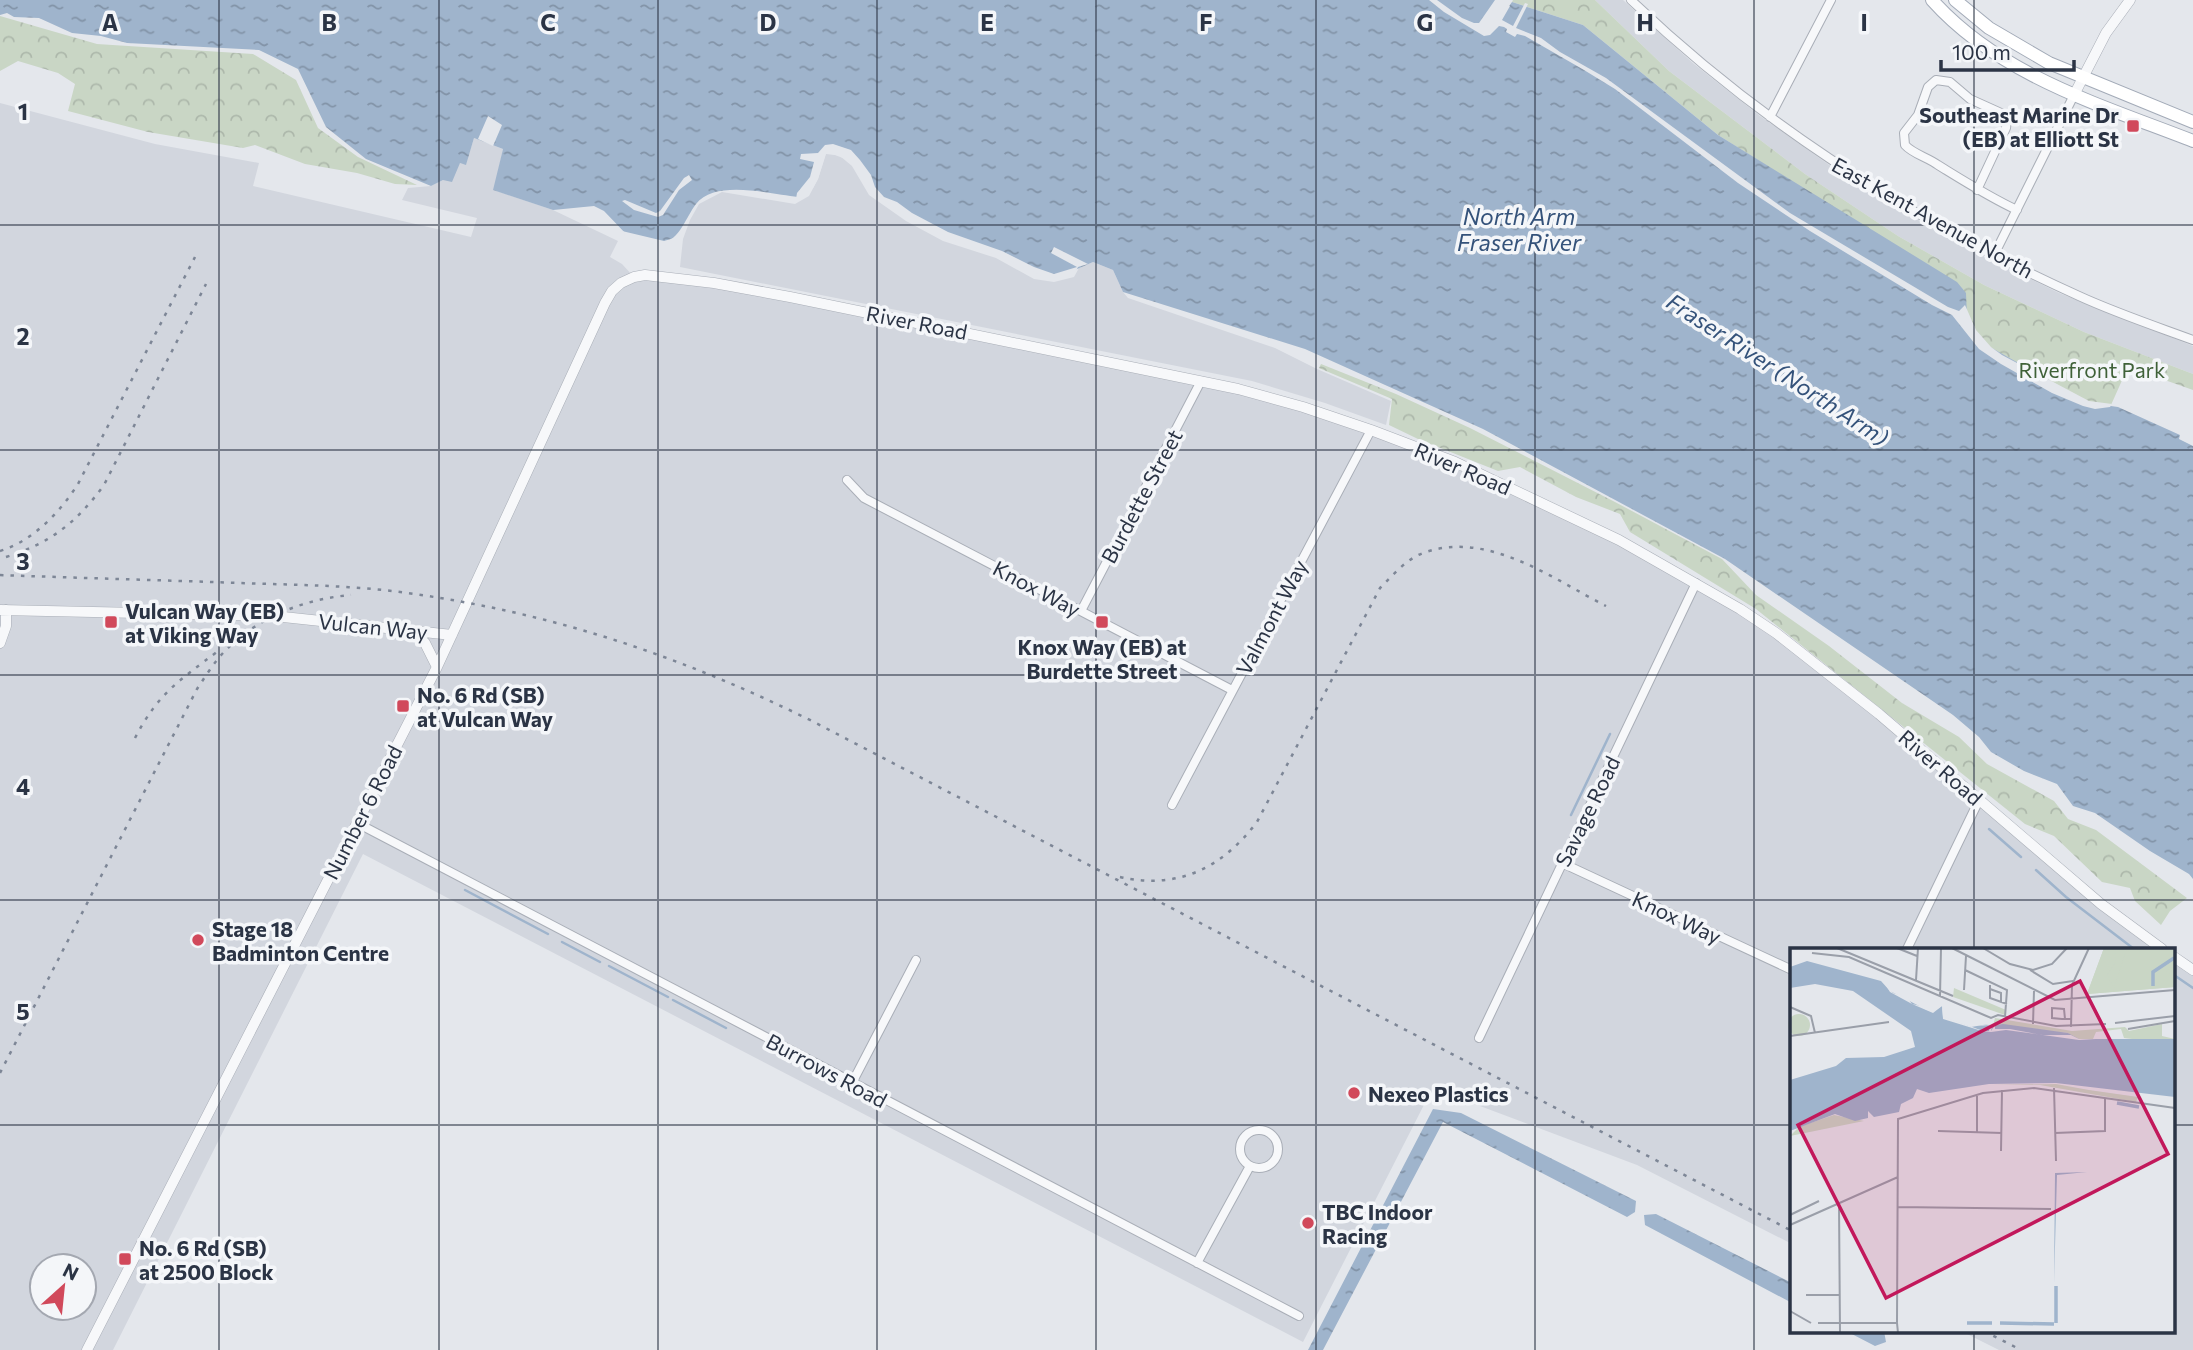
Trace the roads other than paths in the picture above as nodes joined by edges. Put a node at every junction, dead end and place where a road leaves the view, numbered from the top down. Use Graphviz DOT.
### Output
graph roads {
  1 [pos="1632,0"];
  2 [pos="1831,0"];
  3 [pos="1931,0"];
  4 [pos="1955,0"];
  5 [pos="2130,0"];
  6 [pos="2082,78"];
  7 [pos="2074,95"];
  8 [pos="1770,117"];
  9 [pos="2193,122"];
  10 [pos="2193,141"];
  11 [pos="1977,190"];
  12 [pos="2017,210"];
  13 [pos="1994,256"];
  14 [pos="634,277"];
  15 [pos="2193,340"];
  16 [pos="1201,381"];
  17 [pos="1371,430"];
  18 [pos="847,480"];
  19 [pos="1696,583"];
  20 [pos="3,610"];
  21 [pos="1081,611"];
  22 [pos="412,630"];
  23 [pos="452,635"];
  24 [pos="0,643"];
  25 [pos="437,667"];
  26 [pos="1232,690"];
  27 [pos="1979,800"];
  28 [pos="1172,805"];
  29 [pos="357,823"];
  30 [pos="1562,863"];
  31 [pos="1907,948"];
  32 [pos="2161,948"];
  33 [pos="2176,958"];
  34 [pos="916,960"];
  35 [pos="1790,969"];
  36 [pos="2193,970"];
  37 [pos="1479,1038"];
  38 [pos="852,1083"];
  39 [pos="1250,1166"];
  40 [pos="1197,1264"];
  41 [pos="1298,1316"];
  42 [pos="87,1350"];
  1 -- 8 [label="street, East Kent Avenue North"];
  2 -- 8 [label="street"];
  3 -- 7 [label="main road"];
  4 -- 6 [label="main road"];
  5 -- 6 [label="street"];
  6 -- 7 [label="street"];
  6 -- 9 [label="main road"];
  7 -- 10 [label="main road"];
  7 -- 12 [label="street"];
  8 -- 13 [label="street, East Kent Avenue North"];
  11 -- 11 [label="street"];
  11 -- 12 [label="street"];
  12 -- 13 [label="street"];
  13 -- 15 [label="street, East Kent Avenue North"];
  14 -- 16 [label="street, River Road"];
  14 -- 23 [label="street, Number 6 Road"];
  16 -- 17 [label="street, River Road"];
  16 -- 21 [label="street, Burdette Street"];
  17 -- 19 [label="street, River Road"];
  17 -- 26 [label="street, Valmont Way"];
  18 -- 21 [label="street, Knox Way"];
  19 -- 27 [label="street, River Road"];
  19 -- 30 [label="street, Savage Road"];
  20 -- 22 [label="street, Vulcan Way"];
  20 -- 24 [label="street"];
  21 -- 26 [label="street, Knox Way"];
  22 -- 23 [label="street, Vulcan Way"];
  22 -- 25 [label="street"];
  23 -- 25 [label="street, Number 6 Road"];
  25 -- 29 [label="street, Number 6 Road"];
  26 -- 28 [label="street, Valmont Way"];
  27 -- 31 [label="street"];
  27 -- 32 [label="street, River Road"];
  29 -- 38 [label="street, Burrows Road"];
  29 -- 42 [label="street, Number 6 Road"];
  30 -- 35 [label="street, Knox Way"];
  30 -- 37 [label="street, Savage Road"];
  33 -- 36 [label="street"];
  34 -- 38 [label="street"];
  38 -- 40 [label="street, Burrows Road"];
  39 -- 39 [label="street"];
  39 -- 40 [label="street"];
  40 -- 41 [label="street, Burrows Road"];
}
